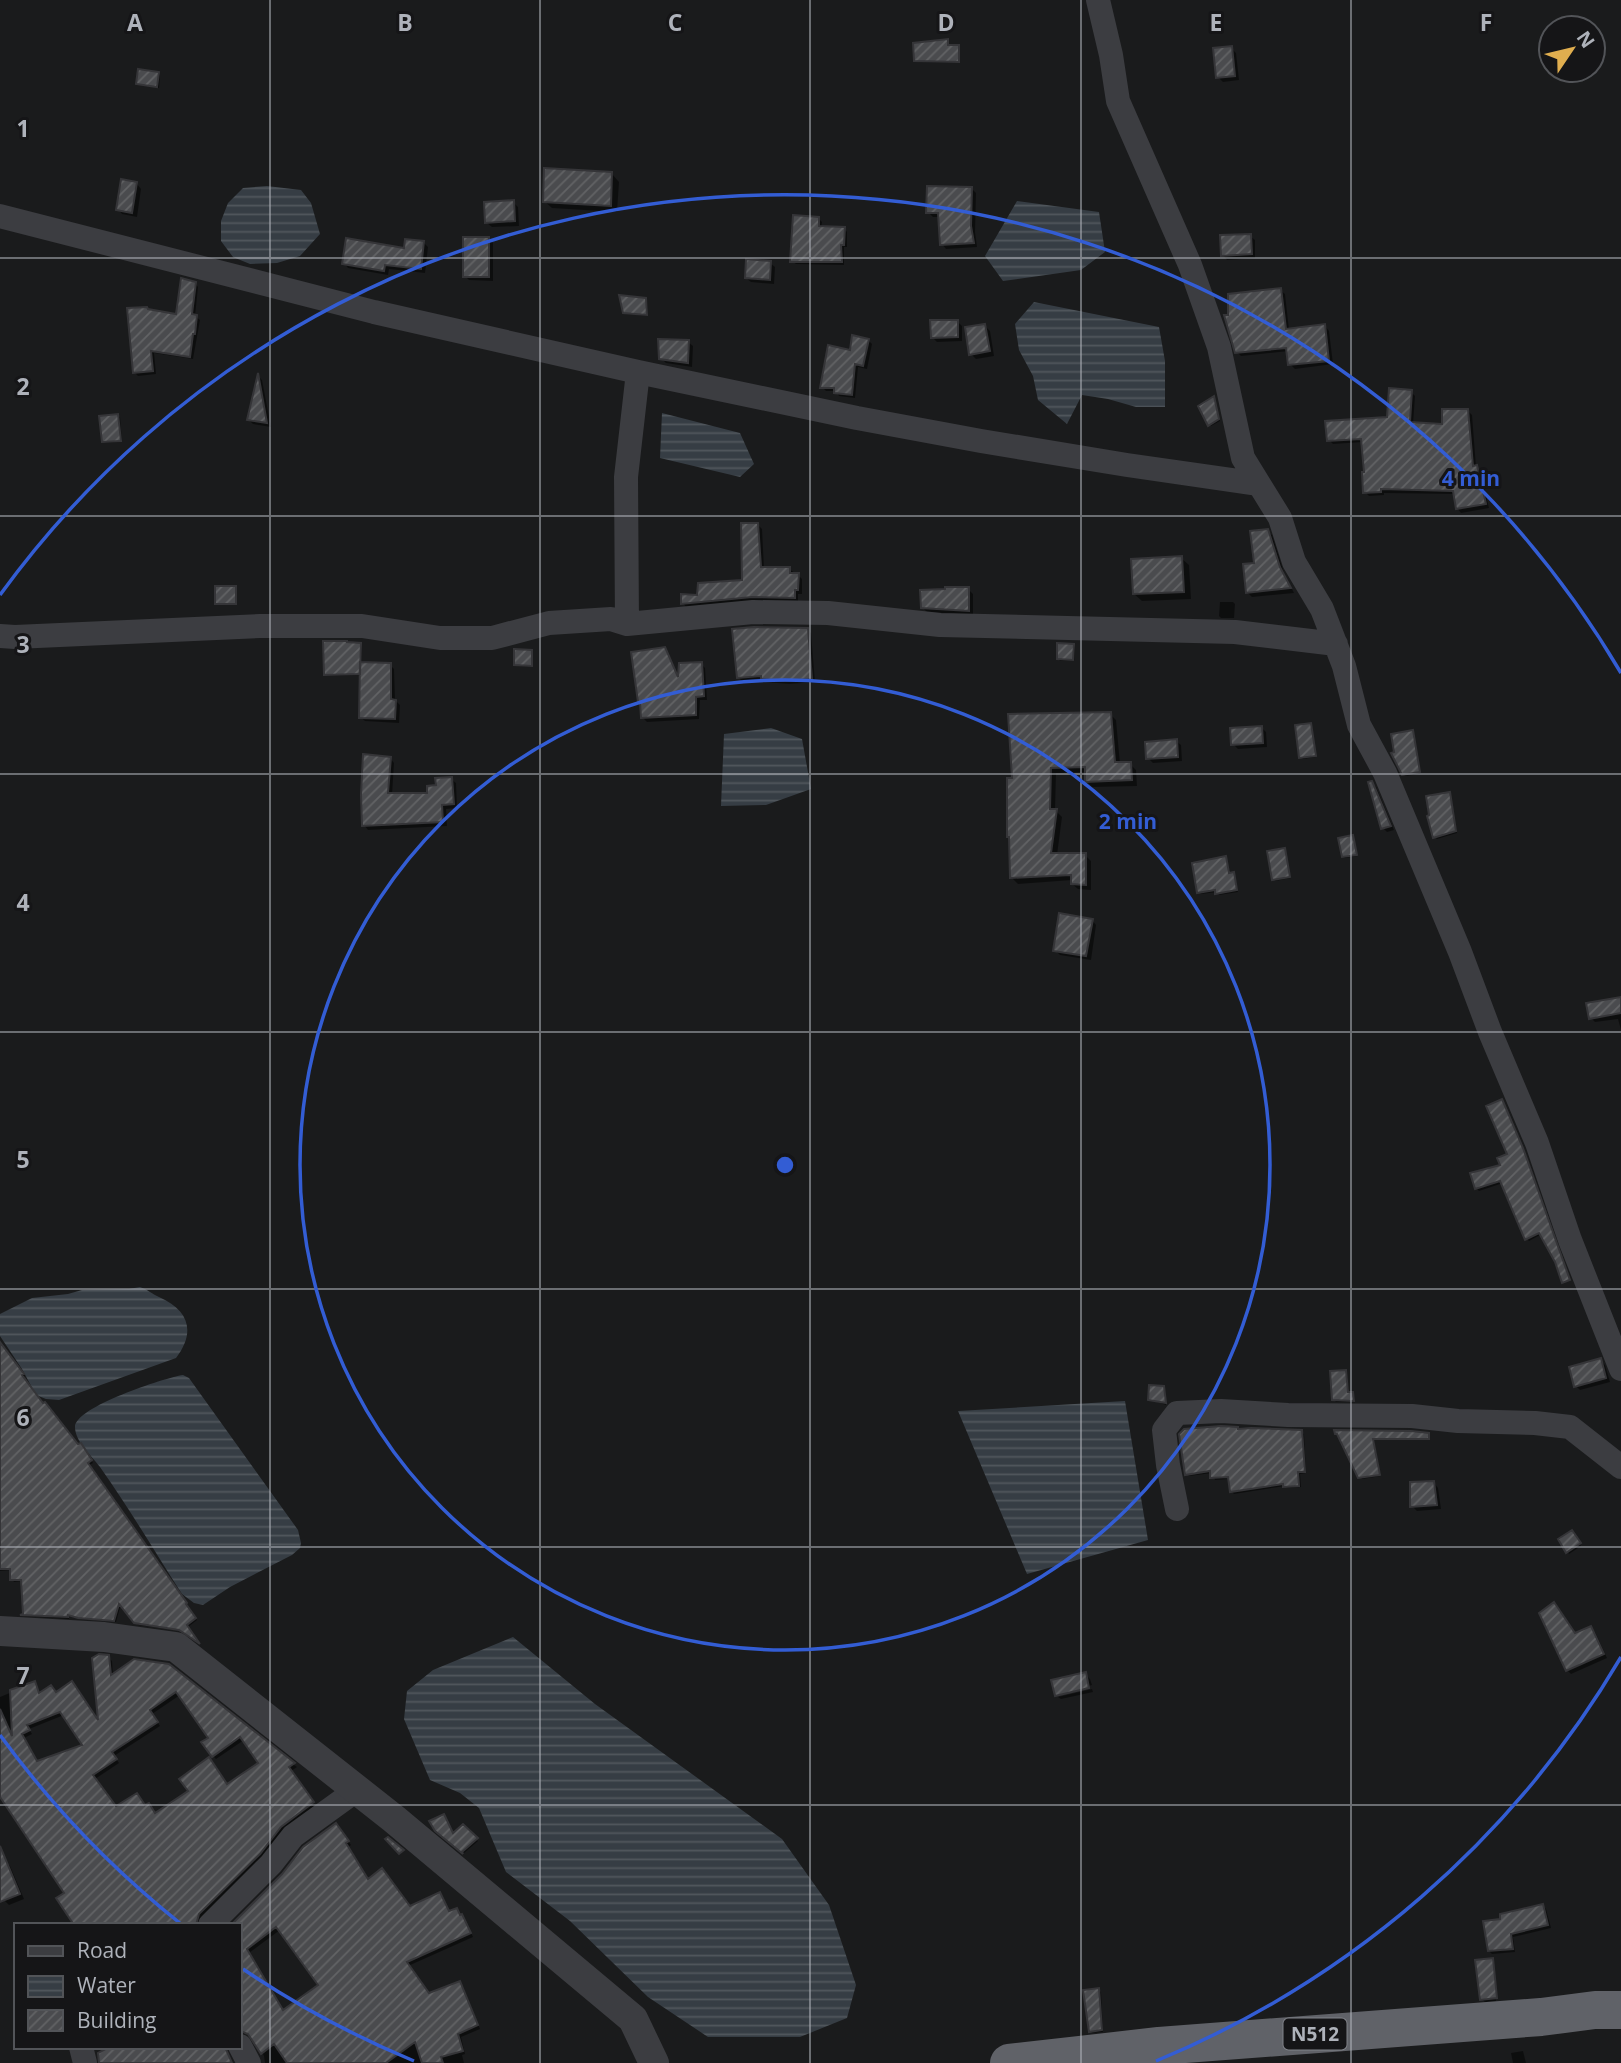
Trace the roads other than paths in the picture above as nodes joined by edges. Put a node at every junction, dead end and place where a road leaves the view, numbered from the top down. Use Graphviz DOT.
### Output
graph roads {
  1 [pos="1098,0"];
  2 [pos="0,216"];
  3 [pos="638,372"];
  4 [pos="1259,484"];
  5 [pos="627,624"];
  6 [pos="0,636"];
  7 [pos="1336,644"];
  8 [pos="1621,1368"];
  9 [pos="1621,1467"];
  10 [pos="1177,1509"];
  11 [pos="0,1630"];
  12 [pos="358,1789"];
  13 [pos="212,1923"];
  14 [pos="1621,2010"];
  15 [pos="654,2063"];
  16 [pos="1009,2063"];
  1 -- 4 [label="street"];
  2 -- 3 [label="street"];
  3 -- 4 [label="street"];
  3 -- 5 [label="street"];
  4 -- 7 [label="street"];
  5 -- 6 [label="street"];
  5 -- 7 [label="street"];
  7 -- 8 [label="street"];
  9 -- 10 [label="street"];
  11 -- 12 [label="street"];
  12 -- 13 [label="street"];
  12 -- 15 [label="street"];
  14 -- 16 [label="highway, N512"];
}
